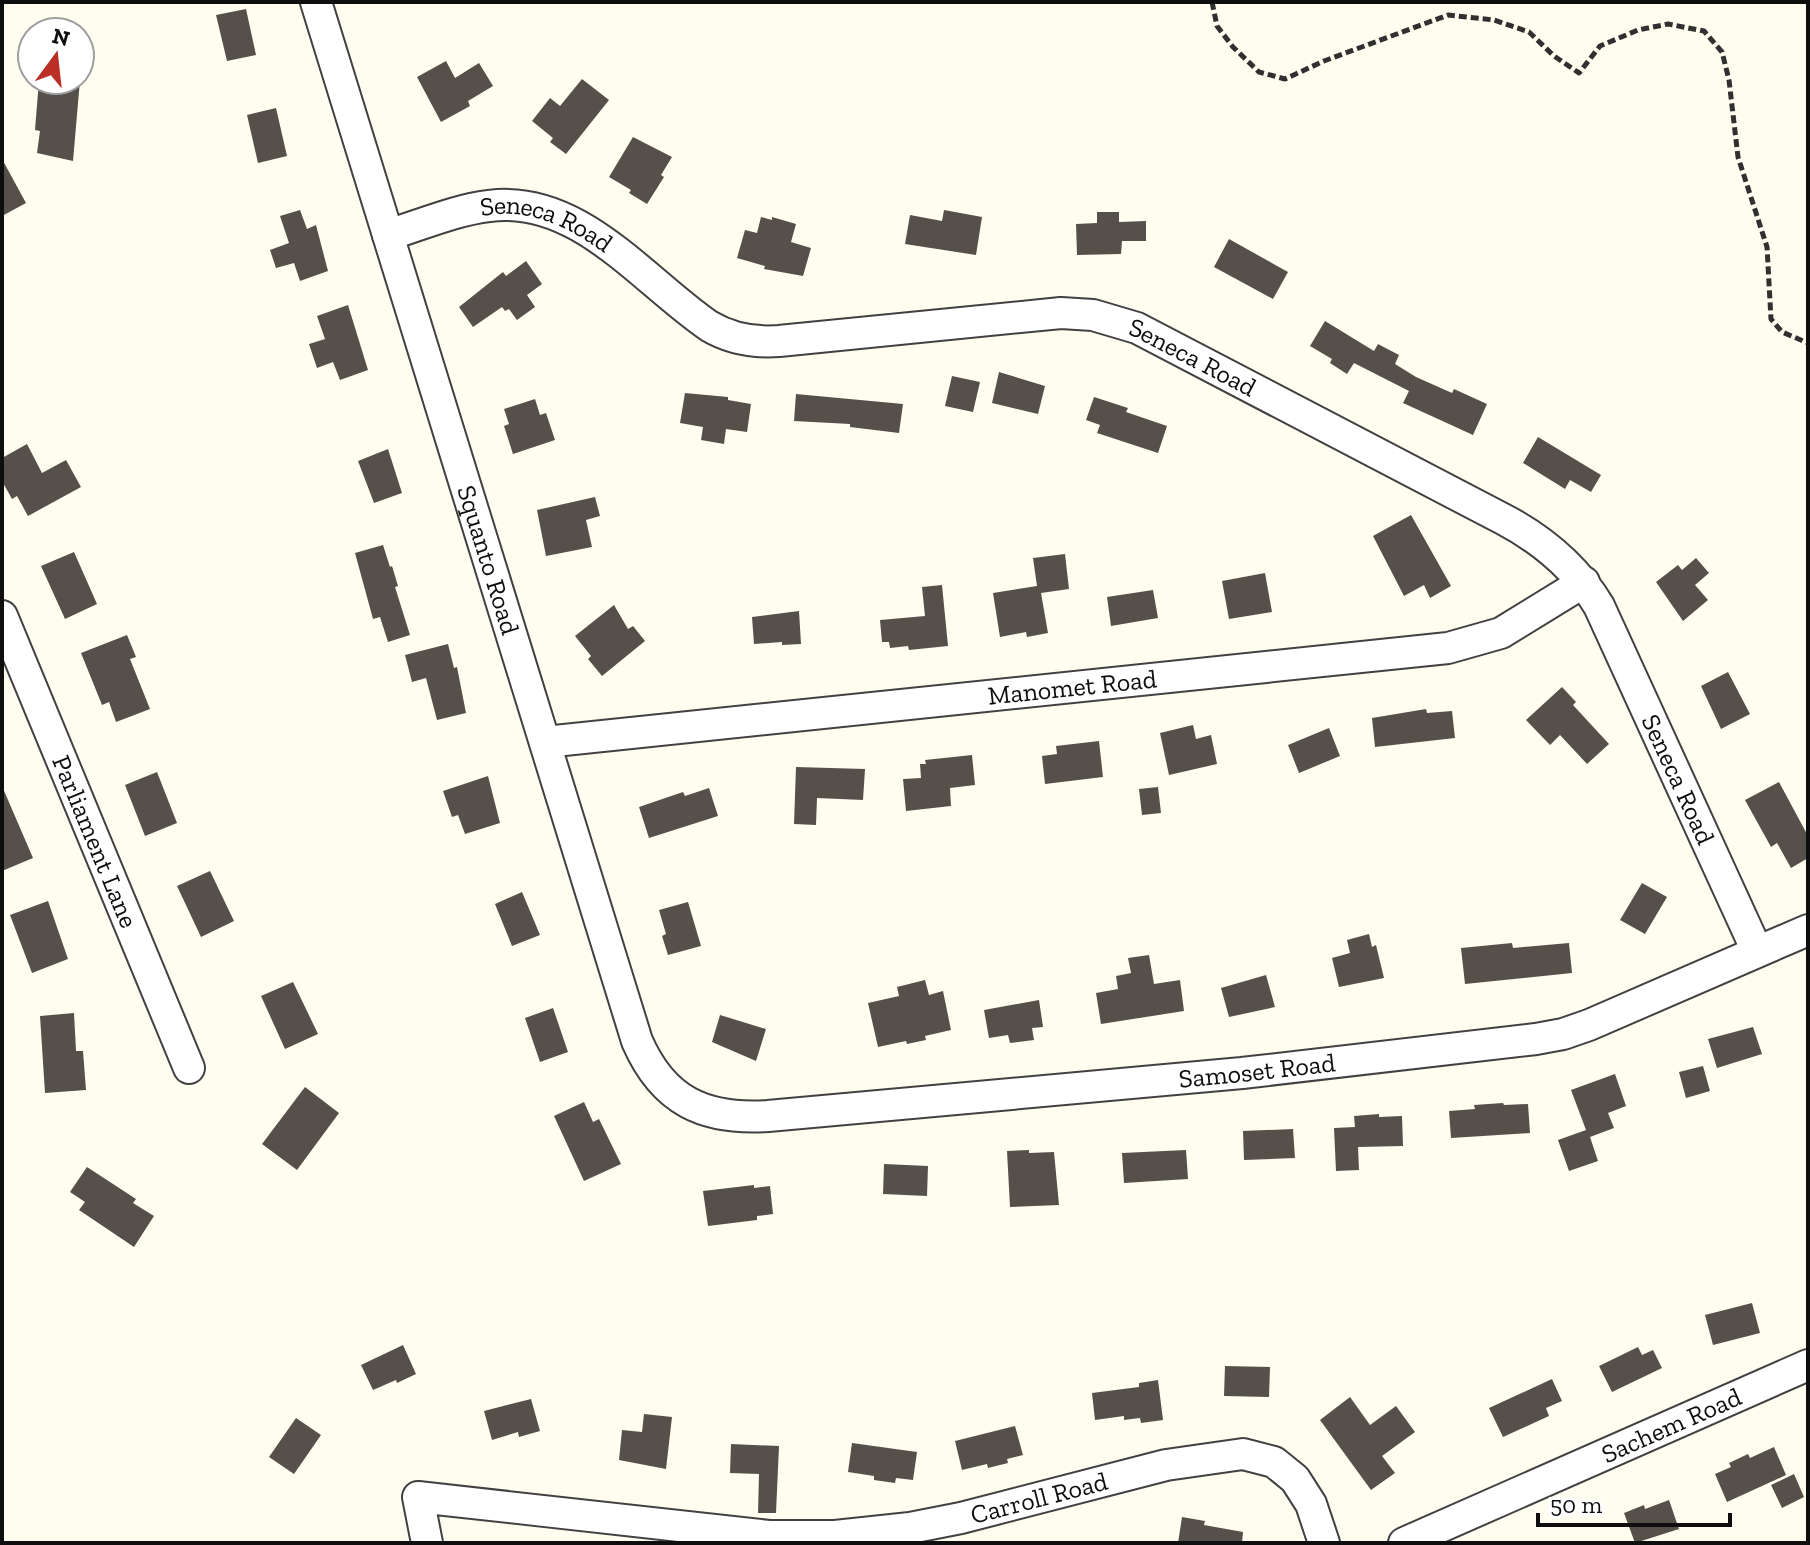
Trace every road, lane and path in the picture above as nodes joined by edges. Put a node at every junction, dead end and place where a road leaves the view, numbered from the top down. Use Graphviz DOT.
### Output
graph roads {
  1 [pos="316,2"];
  2 [pos="1212,2"];
  3 [pos="388,235"];
  4 [pos="1808,343"];
  5 [pos="1584,582"];
  6 [pos="2,616"];
  7 [pos="545,742"];
  8 [pos="1808,930"];
  9 [pos="1757,951"];
  10 [pos="189,1068"];
  11 [pos="688,1103"];
  12 [pos="1808,1365"];
  13 [pos="427,1543"];
  14 [pos="1324,1543"];
  15 [pos="1404,1543"];
  1 -- 3 [label="street, Squanto Road"];
  2 -- 4 [label="path"];
  3 -- 5 [label="street, Seneca Road"];
  3 -- 7 [label="street, Squanto Road"];
  5 -- 7 [label="street, Manomet Road"];
  5 -- 9 [label="street, Seneca Road"];
  6 -- 10 [label="street, Parliament Lane"];
  7 -- 11 [label="street, Squanto Road"];
  8 -- 9 [label="street, Samoset Road"];
  9 -- 11 [label="street, Samoset Road"];
  12 -- 15 [label="street, Sachem Road"];
  13 -- 14 [label="street, Carroll Road"];
}
